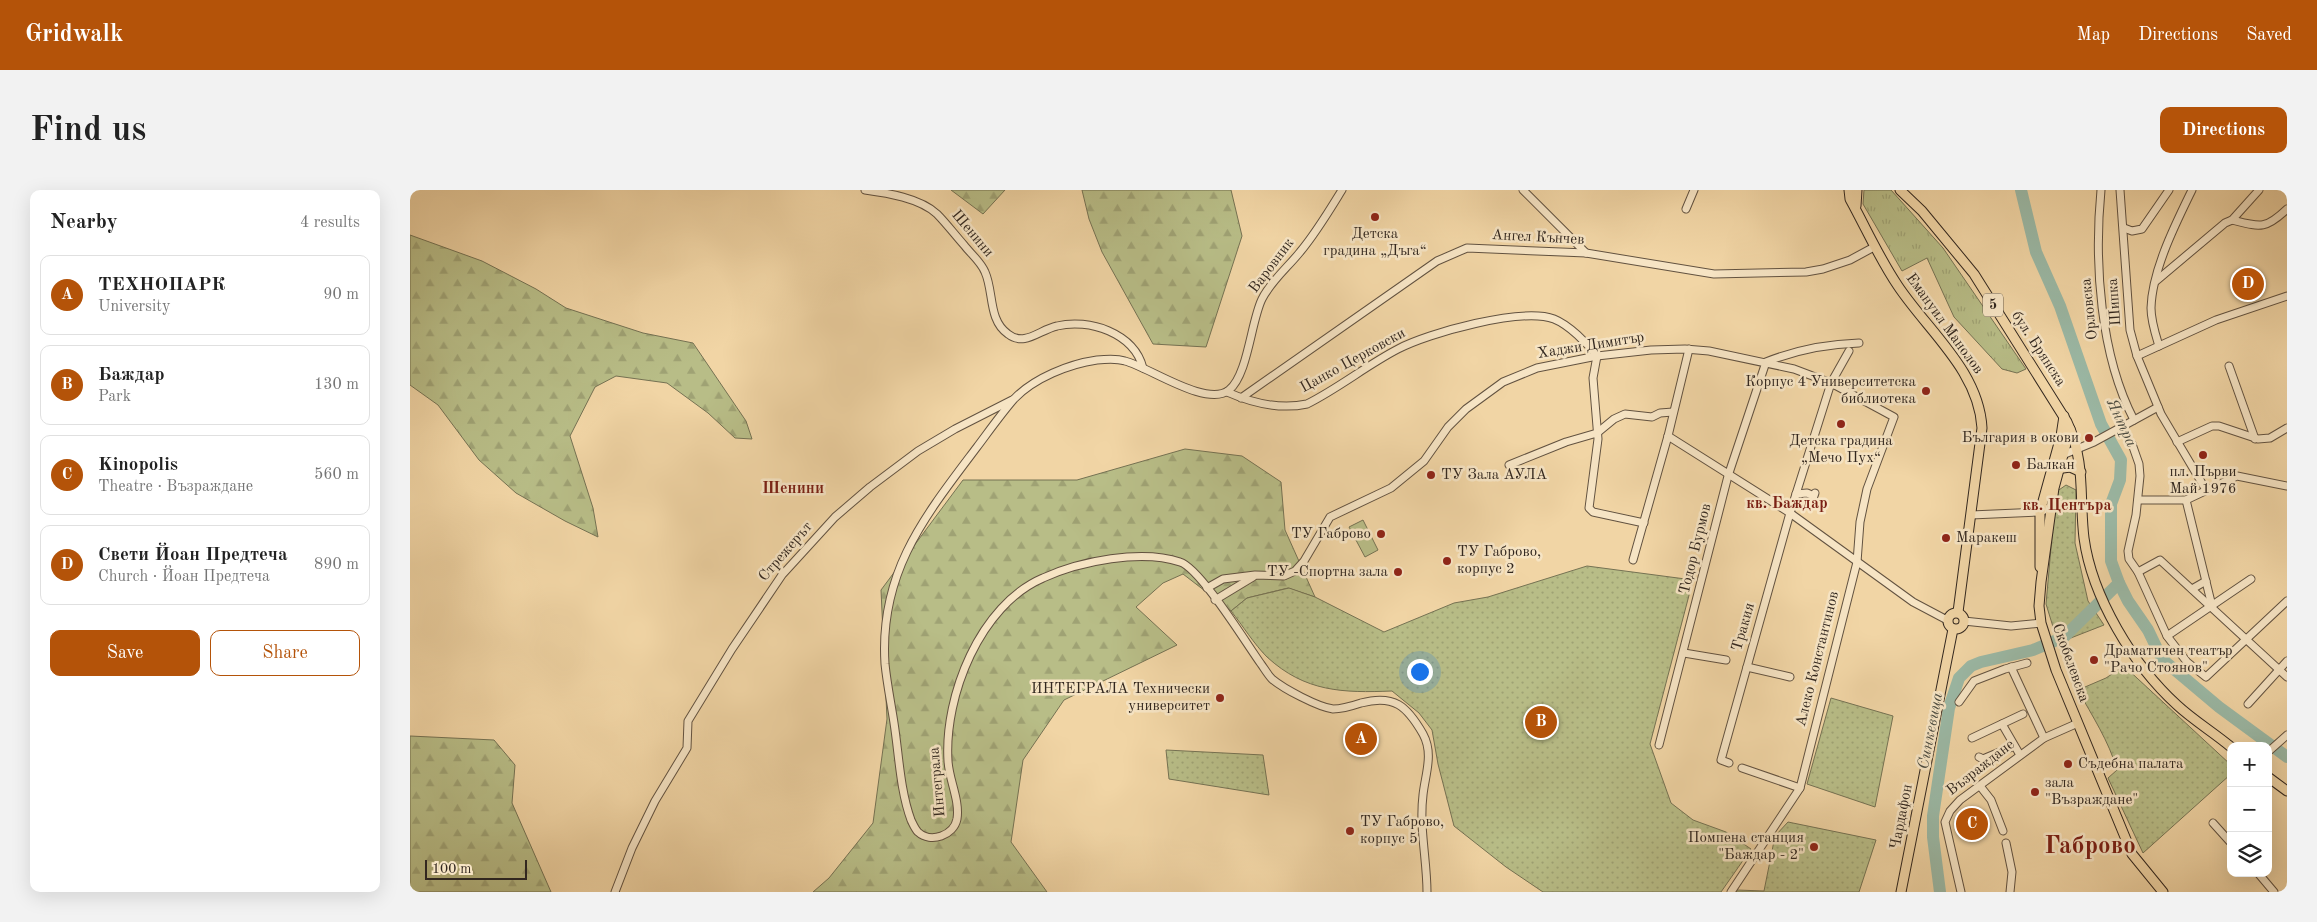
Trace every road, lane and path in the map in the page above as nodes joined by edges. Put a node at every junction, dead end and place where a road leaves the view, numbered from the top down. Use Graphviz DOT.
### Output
graph roads {
  1 [pos="866,190"];
  2 [pos="1342,190"];
  3 [pos="1523,190"];
  4 [pos="1694,190"];
  5 [pos="1844,190"];
  6 [pos="1857,190"];
  7 [pos="1903,190"];
  8 [pos="2102,190"];
  9 [pos="2120,190"];
  10 [pos="2169,190"];
  11 [pos="2192,190"];
  12 [pos="2258,190"];
  13 [pos="1850,194"];
  14 [pos="1856,208"];
  15 [pos="1686,209"];
  16 [pos="2287,209"];
  17 [pos="2232,220"];
  18 [pos="2124,228"];
  19 [pos="1874,247"];
  20 [pos="1586,253"];
  21 [pos="2156,281"];
  22 [pos="2287,296"];
  23 [pos="1859,343"];
  24 [pos="2158,346"];
  25 [pos="1689,349"];
  26 [pos="1849,352"];
  27 [pos="1597,356"];
  28 [pos="2137,356"];
  29 [pos="1766,362"];
  30 [pos="2229,366"];
  31 [pos="1143,368"];
  32 [pos="1831,384"];
  33 [pos="1227,392"];
  34 [pos="1014,398"];
  35 [pos="1241,398"];
  36 [pos="2158,407"];
  37 [pos="1673,412"];
  38 [pos="2064,416"];
  39 [pos="1894,417"];
  40 [pos="2134,420"];
  41 [pos="2070,427"];
  42 [pos="2287,428"];
  43 [pos="1597,433"];
  44 [pos="1668,436"];
  45 [pos="2255,439"];
  46 [pos="2177,442"];
  47 [pos="2132,444"];
  48 [pos="2078,449"];
  49 [pos="2059,456"];
  50 [pos="1509,465"];
  51 [pos="2059,468"];
  52 [pos="2050,472"];
  53 [pos="2081,474"];
  54 [pos="1728,476"];
  55 [pos="2287,486"];
  56 [pos="2206,490"];
  57 [pos="1815,493"];
  58 [pos="1796,494"];
  59 [pos="2138,500"];
  60 [pos="2186,500"];
  61 [pos="2051,507"];
  62 [pos="2040,512"];
  63 [pos="1790,513"];
  64 [pos="1971,515"];
  65 [pos="1644,523"];
  66 [pos="1633,560"];
  67 [pos="1857,562"];
  68 [pos="2138,572"];
  69 [pos="1255,575"];
  70 [pos="2251,579"];
  71 [pos="2206,581"];
  72 [pos="2041,582"];
  73 [pos="1207,588"];
  74 [pos="2192,589"];
  75 [pos="1215,600"];
  76 [pos="2287,600"];
  77 [pos="2212,607"];
  78 [pos="1958,612"];
  79 [pos="1947,620"];
  80 [pos="1964,621"];
  81 [pos="2042,626"];
  82 [pos="1953,629"];
  83 [pos="2167,636"];
  84 [pos="2246,639"];
  85 [pos="1684,653"];
  86 [pos="1726,660"];
  87 [pos="2027,662"];
  88 [pos="2287,662"];
  89 [pos="2011,667"];
  90 [pos="1747,668"];
  91 [pos="2279,670"];
  92 [pos="1790,677"];
  93 [pos="2287,677"];
  94 [pos="1958,702"];
  95 [pos="2248,704"];
  96 [pos="2023,714"];
  97 [pos="2078,723"];
  98 [pos="2002,724"];
  99 [pos="2287,735"];
  100 [pos="1972,738"];
  101 [pos="2044,738"];
  102 [pos="2227,744"];
  103 [pos="1659,745"];
  104 [pos="2014,746"];
  105 [pos="2272,748"];
  106 [pos="2020,755"];
  107 [pos="1979,757"];
  108 [pos="1729,763"];
  109 [pos="1742,768"];
  110 [pos="2272,780"];
  111 [pos="1980,786"];
  112 [pos="1800,788"];
  113 [pos="2287,791"];
  114 [pos="2213,823"];
  115 [pos="2002,831"];
  116 [pos="2227,839"];
  117 [pos="2006,843"];
  118 [pos="2261,877"];
  119 [pos="615,892"];
  120 [pos="1428,892"];
  121 [pos="1731,892"];
  122 [pos="1901,892"];
  123 [pos="1961,892"];
  124 [pos="2010,892"];
  125 [pos="2163,892"];
  126 [pos="2274,892"];
  1 -- 31 [label="street, Шенини"];
  2 -- 33 [label="street, Варовник"];
  3 -- 20 [label="street"];
  4 -- 15 [label="street"];
  5 -- 13 [label="main road, Емануил Манолов"];
  6 -- 14 [label="main road, Емануил Манолов"];
  7 -- 38 [label="main road, бул. Брянска / 5"];
  8 -- 40 [label="street, Орловска"];
  9 -- 18 [label="street, Шипка"];
  10 -- 18 [label="street"];
  11 -- 21 [label="street"];
  12 -- 17 [label="street"];
  13 -- 14 [label="main road, Емануил Манолов"];
  14 -- 19 [label="main road, Емануил Манолов"];
  16 -- 17 [label="street"];
  17 -- 21 [label="street"];
  18 -- 28 [label="street, Шипка"];
  19 -- 20 [label="street, Ангел Кънчев"];
  19 -- 64 [label="main road, Емануил Манолов"];
  20 -- 35 [label="street, Ангел Кънчев"];
  21 -- 24 [label="street"];
  22 -- 24 [label="street"];
  23 -- 29 [label="street"];
  24 -- 28 [label="street"];
  25 -- 27 [label="street, Хаджи Димитър"];
  25 -- 29 [label="street, Хаджи Димитър"];
  25 -- 37 [label="street"];
  26 -- 32 [label="street"];
  27 -- 35 [label="street, Цанко Церковски"];
  27 -- 43 [label="street"];
  27 -- 69 [label="street, Хаджи Димитър"];
  28 -- 36 [label="street, Шипка"];
  29 -- 32 [label="street, Хаджи Димитър"];
  29 -- 54 [label="street, Тодор Бурмов"];
  30 -- 45 [label="street"];
  31 -- 33 [label="street"];
  31 -- 34 [label="street"];
  32 -- 39 [label="street, Хаджи Димитър"];
  32 -- 58 [label="street, Тракия"];
  33 -- 35 [label="street, Цанко Церковски"];
  34 -- 73 [label="street, Интеграла"];
  34 -- 119 [label="street, Стрежерът"];
  36 -- 40 [label="street"];
  36 -- 46 [label="street, Шипка"];
  37 -- 43 [label="street"];
  37 -- 44 [label="street"];
  38 -- 41 [label="main road, бул. Брянска / 5"];
  38 -- 49 [label="main road, Скобелевска"];
  39 -- 67 [label="street, Алеко Константинов"];
  40 -- 48 [label="street"];
  41 -- 48 [label="main road, бул. Брянска / 5"];
  41 -- 49 [label="main road, Скобелевска"];
  42 -- 45 [label="street"];
  43 -- 50 [label="street"];
  43 -- 65 [label="street"];
  44 -- 54 [label="street"];
  44 -- 65 [label="street"];
  45 -- 46 [label="street"];
  46 -- 56 [label="street, Шипка"];
  47 -- 59 [label="street"];
  48 -- 49 [label="street"];
  48 -- 53 [label="main road, бул. Брянска / 5"];
  49 -- 51 [label="main road, Скобелевска"];
  49 -- 52 [label="main road, Скобелевска"];
  51 -- 52 [label="main road"];
  51 -- 53 [label="main road"];
  51 -- 61 [label="main road, Скобелевска"];
  52 -- 62 [label="main road, Скобелевска"];
  53 -- 102 [label="main road, 5"];
  54 -- 63 [label="street"];
  54 -- 85 [label="street, Тодор Бурмов"];
  55 -- 56 [label="street"];
  56 -- 60 [label="street"];
  57 -- 58 [label="street"];
  58 -- 63 [label="street, Тракия"];
  59 -- 60 [label="street"];
  59 -- 68 [label="street"];
  60 -- 71 [label="street"];
  61 -- 62 [label="street"];
  61 -- 72 [label="main road, Скобелевска"];
  62 -- 64 [label="street"];
  62 -- 72 [label="main road, Скобелевска"];
  63 -- 67 [label="street"];
  63 -- 90 [label="street, Тракия"];
  64 -- 78 [label="main road, Емануил Манолов"];
  65 -- 66 [label="street"];
  67 -- 79 [label="street"];
  67 -- 112 [label="street, Алеко Константинов"];
  68 -- 74 [label="street"];
  68 -- 83 [label="street"];
  69 -- 73 [label="street, Хаджи Димитър"];
  69 -- 75 [label="street"];
  70 -- 77 [label="street"];
  71 -- 74 [label="street"];
  71 -- 77 [label="street"];
  72 -- 81 [label="main road, Скобелевска"];
  73 -- 75 [label="street"];
  74 -- 77 [label="street"];
  75 -- 120 [label="street"];
  76 -- 84 [label="street"];
  77 -- 83 [label="street"];
  77 -- 84 [label="street"];
  78 -- 79 [label="main road"];
  78 -- 80 [label="main road"];
  79 -- 82 [label="main road"];
  80 -- 81 [label="street"];
  80 -- 82 [label="main road"];
  81 -- 97 [label="main road, Скобелевска"];
  82 -- 122 [label="main road, Чардафон"];
  83 -- 84 [label="street"];
  84 -- 91 [label="street"];
  85 -- 86 [label="street"];
  85 -- 103 [label="street, Тодор Бурмов"];
  87 -- 89 [label="street"];
  88 -- 91 [label="street"];
  89 -- 94 [label="street"];
  89 -- 101 [label="street"];
  90 -- 92 [label="street"];
  90 -- 108 [label="street, Тракия"];
  91 -- 93 [label="street"];
  91 -- 95 [label="street"];
  96 -- 98 [label="street"];
  97 -- 101 [label="street, Възраждане"];
  97 -- 125 [label="main road, Скобелевска"];
  98 -- 100 [label="street"];
  98 -- 104 [label="street"];
  99 -- 105 [label="street"];
  101 -- 106 [label="street, Възраждане"];
  104 -- 106 [label="street"];
  104 -- 107 [label="street"];
  106 -- 111 [label="street, Възраждане"];
  109 -- 112 [label="street"];
  110 -- 113 [label="main road"];
  111 -- 115 [label="street"];
  111 -- 123 [label="street, Възраждане"];
  112 -- 121 [label="street, Алеко Константинов"];
  114 -- 116 [label="street"];
  117 -- 124 [label="street"];
  118 -- 126 [label="street"];
}
